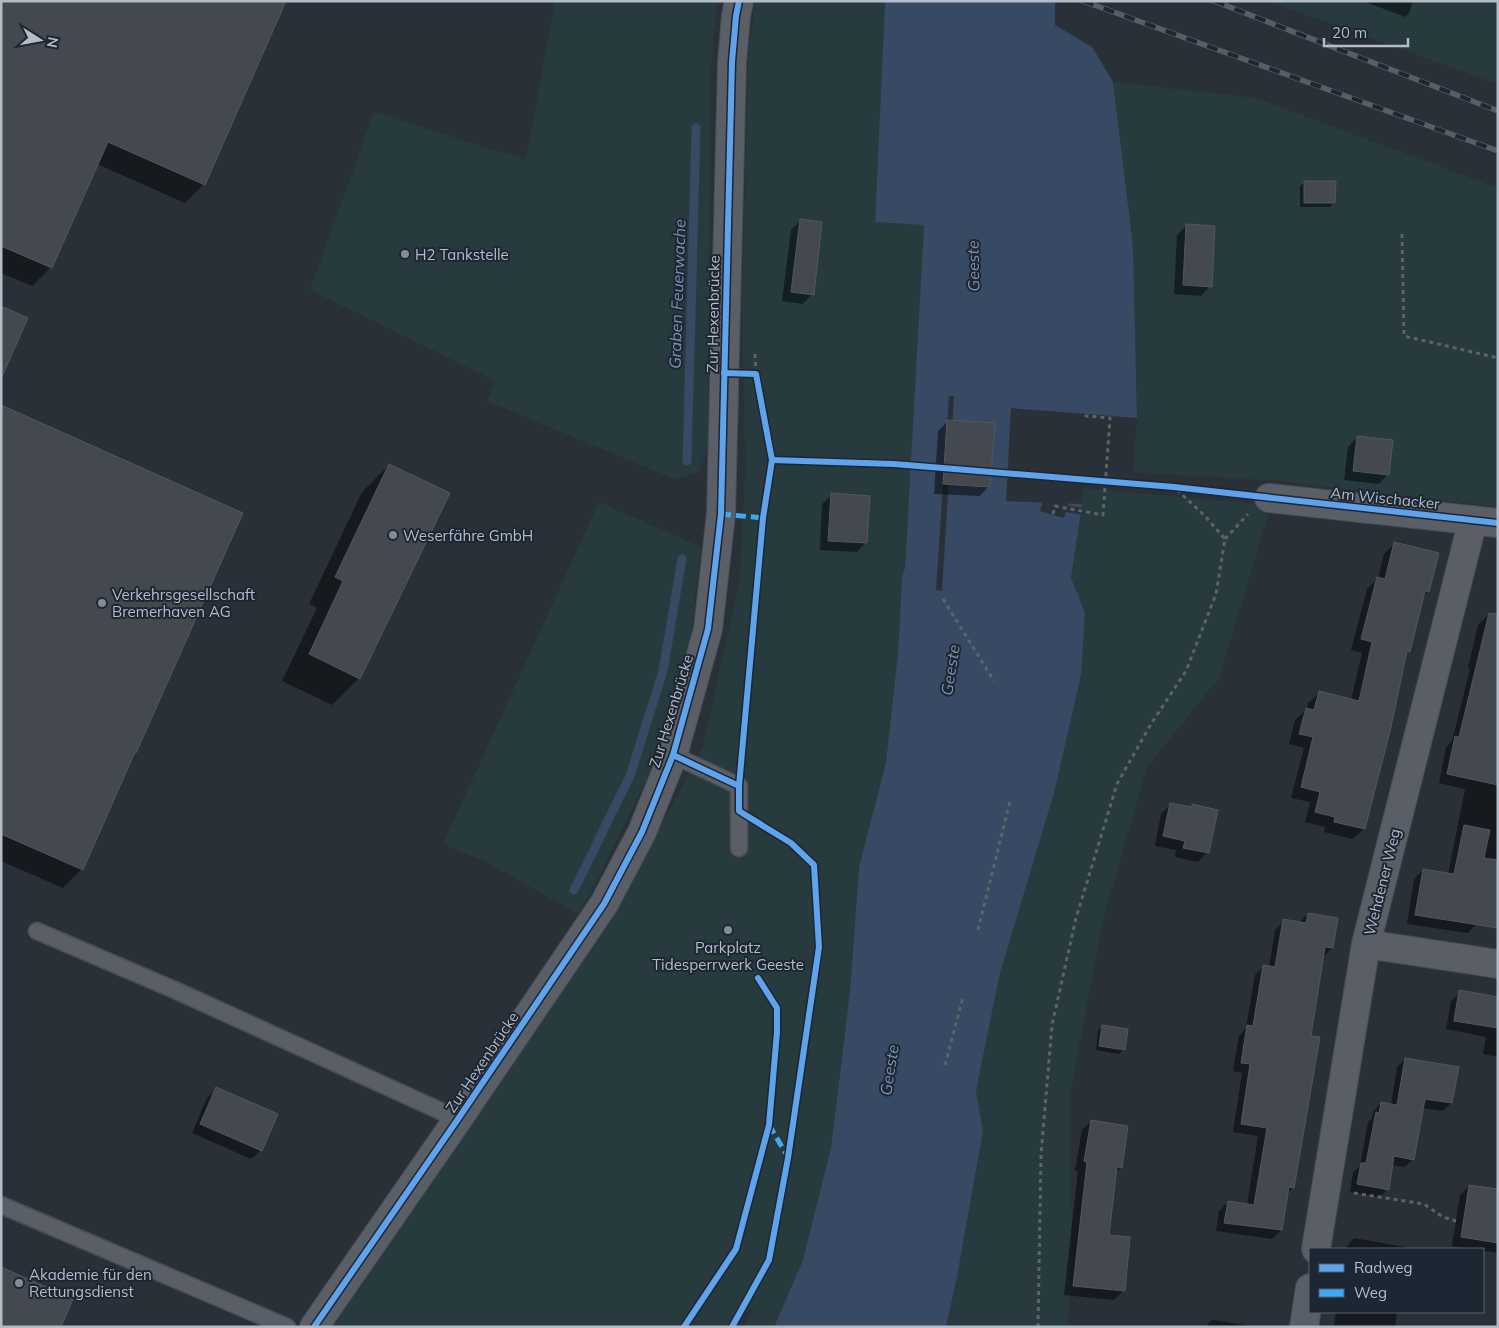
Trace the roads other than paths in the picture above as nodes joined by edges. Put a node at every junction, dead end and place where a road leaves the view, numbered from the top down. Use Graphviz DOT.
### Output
graph roads {
  1 [pos="738,1"];
  2 [pos="1269,498"];
  3 [pos="1485,521"];
  4 [pos="673,755"];
  5 [pos="739,848"];
  6 [pos="37,931"];
  7 [pos="1366,944"];
  8 [pos="1498,964"];
  9 [pos="458,1119"];
  10 [pos="1,1205"];
  11 [pos="1316,1248"];
  12 [pos="1309,1294"];
  13 [pos="287,1327"];
  14 [pos="314,1327"];
  15 [pos="1304,1327"];
  1 -- 4 [label="street, Zur Hexenbrücke"];
  2 -- 3 [label="street, Am Wischacker"];
  3 -- 7 [label="street, Wehdener Weg"];
  4 -- 5 [label="lane"];
  4 -- 9 [label="street, Zur Hexenbrücke"];
  6 -- 9 [label="lane"];
  7 -- 8 [label="street"];
  7 -- 11 [label="street, Wehdener Weg"];
  9 -- 14 [label="street, Zur Hexenbrücke"];
  10 -- 13 [label="lane"];
  12 -- 15 [label="street"];
}
